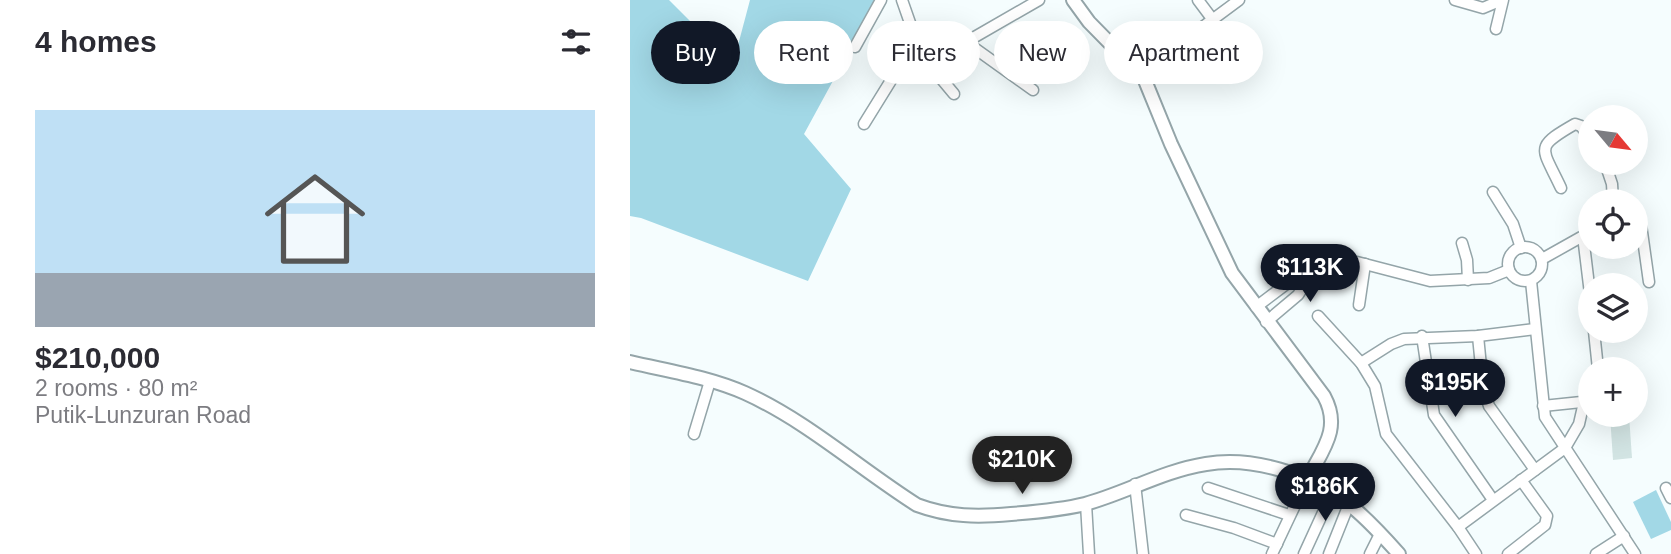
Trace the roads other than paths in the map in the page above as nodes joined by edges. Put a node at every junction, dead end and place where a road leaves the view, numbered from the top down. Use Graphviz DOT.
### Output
graph roads {
  1 [pos="881,0"];
  2 [pos="902,0"];
  3 [pos="1039,0"];
  4 [pos="1073,0"];
  5 [pos="1198,0"];
  6 [pos="1239,0"];
  7 [pos="1455,0"];
  8 [pos="1502,0"];
  9 [pos="1213,20"];
  10 [pos="909,21"];
  11 [pos="1496,29"];
  12 [pos="980,34"];
  13 [pos="1104,38"];
  14 [pos="855,47"];
  15 [pos="980,52"];
  16 [pos="889,84"];
  17 [pos="946,84"];
  18 [pos="1145,84"];
  19 [pos="1032,90"];
  20 [pos="954,94"];
  21 [pos="864,124"];
  22 [pos="1578,125"];
  23 [pos="1561,188"];
  24 [pos="1493,192"];
  25 [pos="1578,240"];
  26 [pos="1462,243"];
  27 [pos="1521,248"];
  28 [pos="1542,259"];
  29 [pos="1646,259"];
  30 [pos="1365,264"];
  31 [pos="1509,270"];
  32 [pos="1310,276"];
  33 [pos="1468,280"];
  34 [pos="1531,281"];
  35 [pos="1650,282"];
  36 [pos="1359,305"];
  37 [pos="1256,307"];
  38 [pos="1318,316"];
  39 [pos="1266,321"];
  40 [pos="1535,329"];
  41 [pos="1422,337"];
  42 [pos="1478,337"];
  43 [pos="630,362"];
  44 [pos="1361,363"];
  45 [pos="710,381"];
  46 [pos="1578,402"];
  47 [pos="1543,406"];
  48 [pos="1578,426"];
  49 [pos="694,434"];
  50 [pos="1565,448"];
  51 [pos="1535,470"];
  52 [pos="1307,480"];
  53 [pos="1521,480"];
  54 [pos="1135,484"];
  55 [pos="1208,488"];
  56 [pos="1332,492"];
  57 [pos="1493,500"];
  58 [pos="1086,504"];
  59 [pos="1349,504"];
  60 [pos="1186,515"];
  61 [pos="1289,516"];
  62 [pos="1458,527"];
  63 [pos="1380,534"];
  64 [pos="1624,536"];
  65 [pos="1275,549"];
  66 [pos="1089,554"];
  67 [pos="1143,554"];
  68 [pos="1304,554"];
  69 [pos="1329,554"];
  70 [pos="1370,554"];
  71 [pos="1399,554"];
  72 [pos="1476,554"];
  73 [pos="1508,554"];
  74 [pos="1596,554"];
  75 [pos="1635,554"];
  1 -- 14 [label="street"];
  2 -- 10 [label="street"];
  3 -- 12 [label="street"];
  4 -- 13 [label="street"];
  5 -- 9 [label="street"];
  6 -- 9 [label="street"];
  7 -- 8 [label="street"];
  8 -- 11 [label="street"];
  15 -- 19 [label="street"];
  16 -- 21 [label="street"];
  17 -- 20 [label="street"];
  18 -- 37 [label="street"];
  22 -- 23 [label="street"];
  24 -- 27 [label="street"];
  25 -- 28 [label="street"];
  26 -- 33 [label="street"];
  27 -- 28 [label="street"];
  27 -- 31 [label="street"];
  28 -- 34 [label="street"];
  29 -- 35 [label="street"];
  30 -- 32 [label="street"];
  30 -- 33 [label="street"];
  30 -- 36 [label="street"];
  31 -- 33 [label="street"];
  31 -- 34 [label="street"];
  32 -- 37 [label="street"];
  32 -- 39 [label="street"];
  34 -- 40 [label="street"];
  37 -- 39 [label="street"];
  38 -- 44 [label="street"];
  39 -- 52 [label="street"];
  40 -- 42 [label="street"];
  40 -- 47 [label="street"];
  41 -- 42 [label="street"];
  41 -- 44 [label="street"];
  41 -- 57 [label="street"];
  42 -- 51 [label="street"];
  43 -- 45 [label="street"];
  44 -- 62 [label="street"];
  45 -- 49 [label="street"];
  45 -- 58 [label="street"];
  46 -- 47 [label="street"];
  47 -- 50 [label="street"];
  48 -- 50 [label="street"];
  50 -- 51 [label="street"];
  50 -- 64 [label="street"];
  51 -- 53 [label="street"];
  52 -- 54 [label="street"];
  52 -- 56 [label="street"];
  52 -- 61 [label="street"];
  53 -- 57 [label="street"];
  53 -- 73 [label="street"];
  54 -- 58 [label="street"];
  54 -- 67 [label="street"];
  55 -- 61 [label="street"];
  56 -- 59 [label="street"];
  56 -- 68 [label="street"];
  57 -- 62 [label="street"];
  58 -- 66 [label="street"];
  59 -- 63 [label="street"];
  59 -- 69 [label="street"];
  60 -- 65 [label="street"];
  61 -- 65 [label="street"];
  62 -- 72 [label="street"];
  63 -- 70 [label="street"];
  63 -- 71 [label="street"];
  64 -- 74 [label="street"];
  64 -- 75 [label="street"];
}
